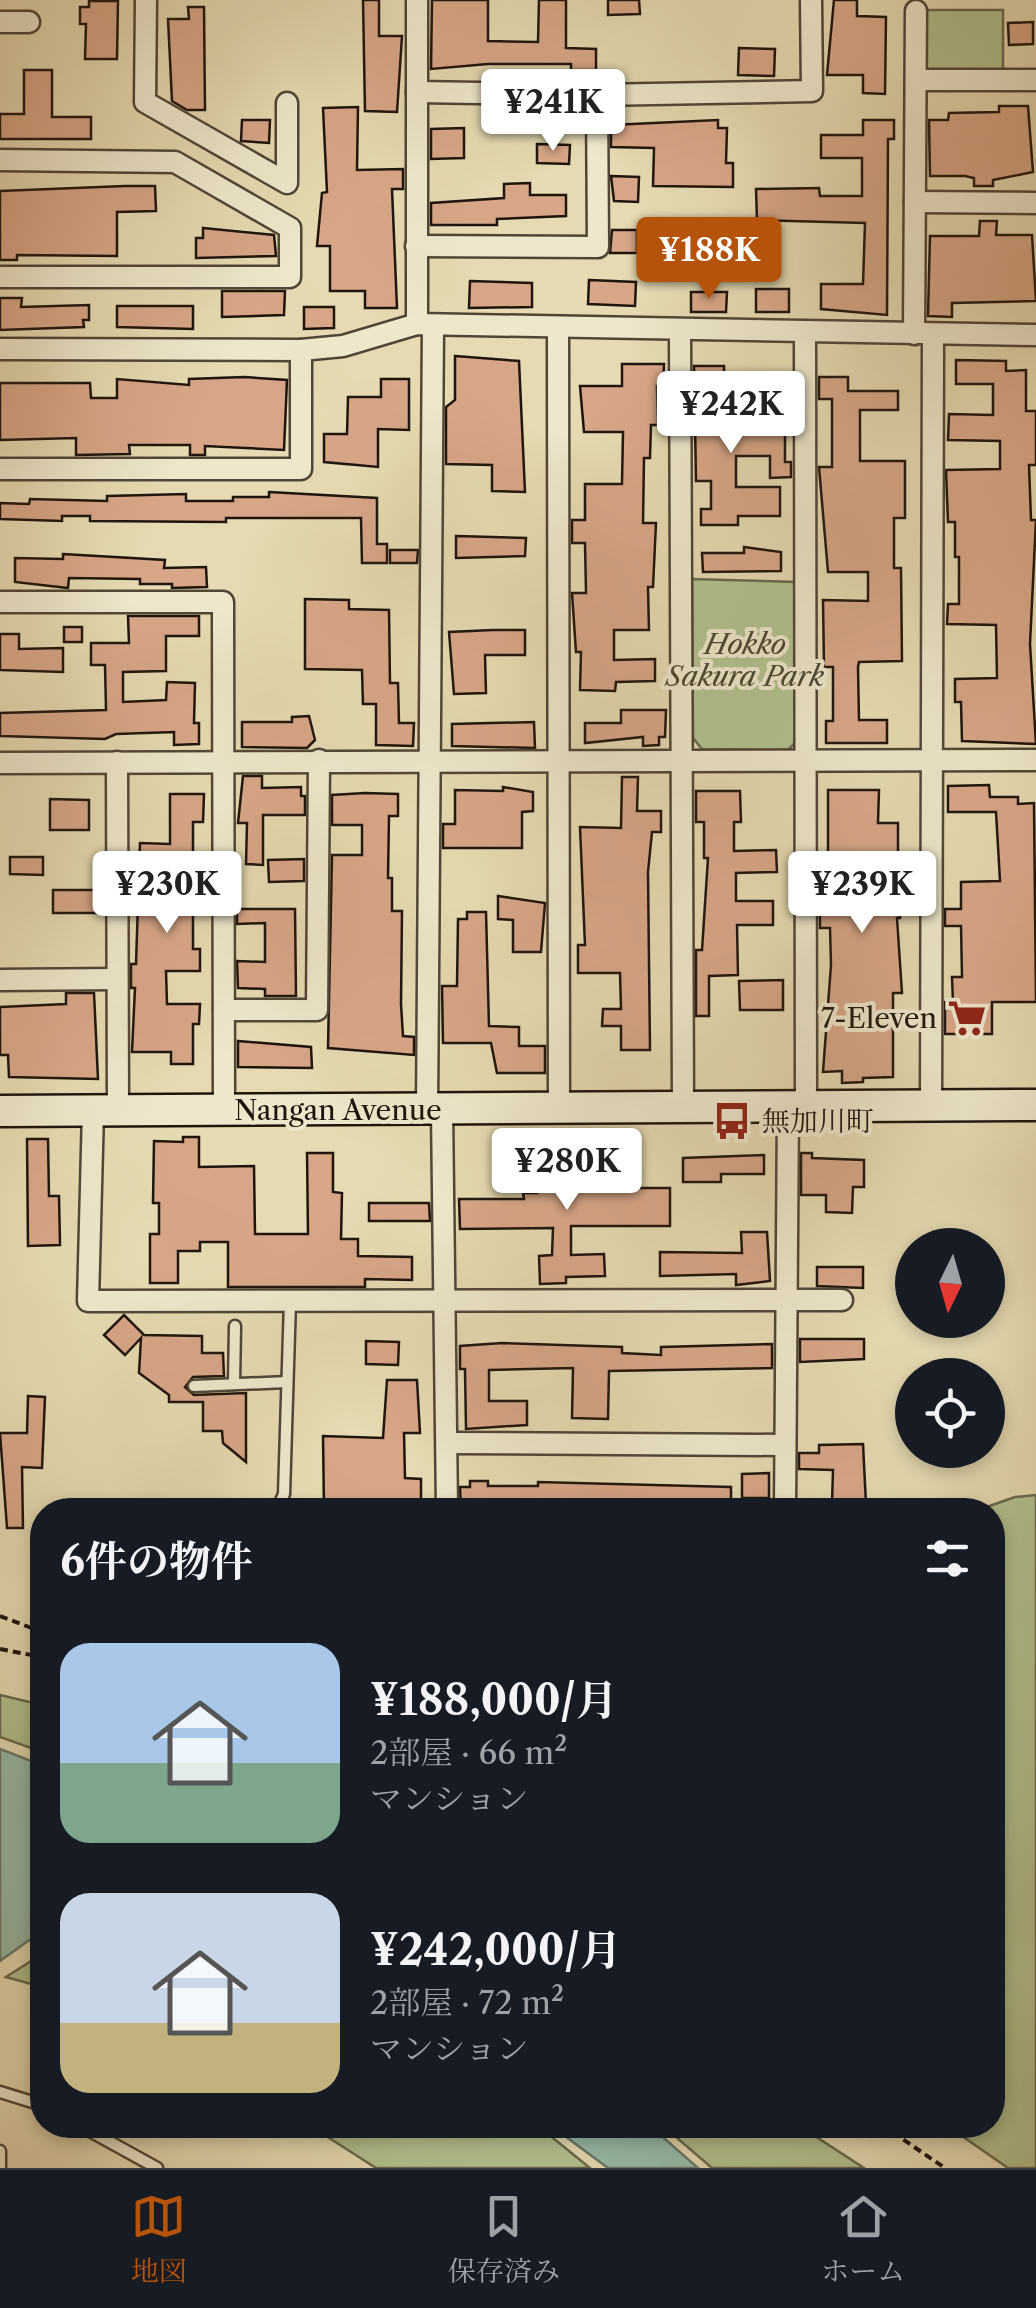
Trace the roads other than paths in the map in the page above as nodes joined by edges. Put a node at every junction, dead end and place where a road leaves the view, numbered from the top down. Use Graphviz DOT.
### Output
graph roads {
  1 [pos="146,0"];
  2 [pos="416,0"];
  3 [pos="811,0"];
  4 [pos="916,12"];
  5 [pos="0,22"];
  6 [pos="29,22"];
  7 [pos="916,80"];
  8 [pos="1036,80"];
  9 [pos="417,92"];
  10 [pos="597,95"];
  11 [pos="288,103"];
  12 [pos="0,160"];
  13 [pos="915,202"];
  14 [pos="1036,203"];
  15 [pos="416,246"];
  16 [pos="0,277"];
  17 [pos="425,324"];
  18 [pos="558,328"];
  19 [pos="680,330"];
  20 [pos="806,334"];
  21 [pos="923,334"];
  22 [pos="1036,335"];
  23 [pos="0,349"];
  24 [pos="302,350"];
  25 [pos="0,469"];
  26 [pos="0,602"];
  27 [pos="808,757"];
  28 [pos="680,758"];
  29 [pos="930,759"];
  30 [pos="224,760"];
  31 [pos="319,760"];
  32 [pos="430,760"];
  33 [pos="557,760"];
  34 [pos="1036,760"];
  35 [pos="117,762"];
  36 [pos="0,763"];
  37 [pos="118,979"];
  38 [pos="0,980"];
  39 [pos="224,1010"];
  40 [pos="1036,1105"];
  41 [pos="931,1106"];
  42 [pos="683,1107"];
  43 [pos="797,1107"];
  44 [pos="559,1108"];
  45 [pos="224,1109"];
  46 [pos="434,1110"];
  47 [pos="0,1111"];
  48 [pos="106,1111"];
  49 [pos="290,1300"];
  50 [pos="446,1300"];
  51 [pos="787,1300"];
  52 [pos="842,1300"];
  53 [pos="235,1326"];
  54 [pos="288,1382"];
  55 [pos="234,1384"];
  56 [pos="194,1386"];
  57 [pos="448,1444"];
  58 [pos="784,1445"];
  59 [pos="282,1498"];
  60 [pos="447,1498"];
  61 [pos="785,1498"];
  62 [pos="0,2092"];
  63 [pos="30,2101"];
  64 [pos="103,2138"];
  65 [pos="0,2151"];
  66 [pos="0,2168"];
  67 [pos="157,2168"];
  1 -- 11 [label="street"];
  2 -- 9 [label="street"];
  3 -- 10 [label="street"];
  4 -- 7 [label="street"];
  5 -- 6 [label="street"];
  7 -- 8 [label="street"];
  7 -- 13 [label="street"];
  9 -- 10 [label="street"];
  9 -- 15 [label="street"];
  10 -- 15 [label="street"];
  12 -- 16 [label="street"];
  13 -- 14 [label="street"];
  13 -- 21 [label="street"];
  15 -- 17 [label="street"];
  17 -- 18 [label="street"];
  17 -- 24 [label="street"];
  17 -- 32 [label="street"];
  18 -- 19 [label="street"];
  18 -- 33 [label="street"];
  19 -- 20 [label="street"];
  19 -- 28 [label="street"];
  20 -- 21 [label="street"];
  20 -- 27 [label="street"];
  21 -- 22 [label="street"];
  21 -- 29 [label="street"];
  23 -- 24 [label="street"];
  24 -- 25 [label="street"];
  26 -- 30 [label="street"];
  27 -- 28 [label="street"];
  27 -- 29 [label="street"];
  27 -- 43 [label="street"];
  28 -- 33 [label="street"];
  28 -- 42 [label="street"];
  29 -- 34 [label="street"];
  29 -- 41 [label="street"];
  30 -- 31 [label="street"];
  30 -- 35 [label="street"];
  30 -- 39 [label="street"];
  31 -- 32 [label="street"];
  31 -- 39 [label="street"];
  32 -- 33 [label="street"];
  32 -- 46 [label="street"];
  33 -- 44 [label="street"];
  35 -- 36 [label="street"];
  35 -- 37 [label="street"];
  37 -- 38 [label="street"];
  37 -- 48 [label="street"];
  39 -- 45 [label="street"];
  40 -- 41 [label="main road, Nangan Avenue"];
  41 -- 43 [label="main road, Nangan Avenue"];
  42 -- 43 [label="main road, Nangan Avenue"];
  42 -- 44 [label="main road, Nangan Avenue"];
  43 -- 51 [label="street"];
  44 -- 46 [label="main road, Nangan Avenue"];
  45 -- 46 [label="main road, Nangan Avenue"];
  45 -- 48 [label="main road, Nangan Avenue"];
  46 -- 50 [label="street"];
  47 -- 48 [label="main road, Nangan Avenue"];
  48 -- 49 [label="street"];
  49 -- 50 [label="street"];
  49 -- 54 [label="lane"];
  50 -- 51 [label="street"];
  50 -- 57 [label="street"];
  51 -- 52 [label="street"];
  51 -- 58 [label="street"];
  53 -- 55 [label="lane"];
  54 -- 55 [label="lane"];
  54 -- 59 [label="lane"];
  55 -- 56 [label="lane"];
  57 -- 58 [label="street"];
  57 -- 60 [label="street"];
  58 -- 61 [label="street"];
  62 -- 63 [label="lane"];
  64 -- 67 [label="lane"];
  65 -- 66 [label="lane"];
}
